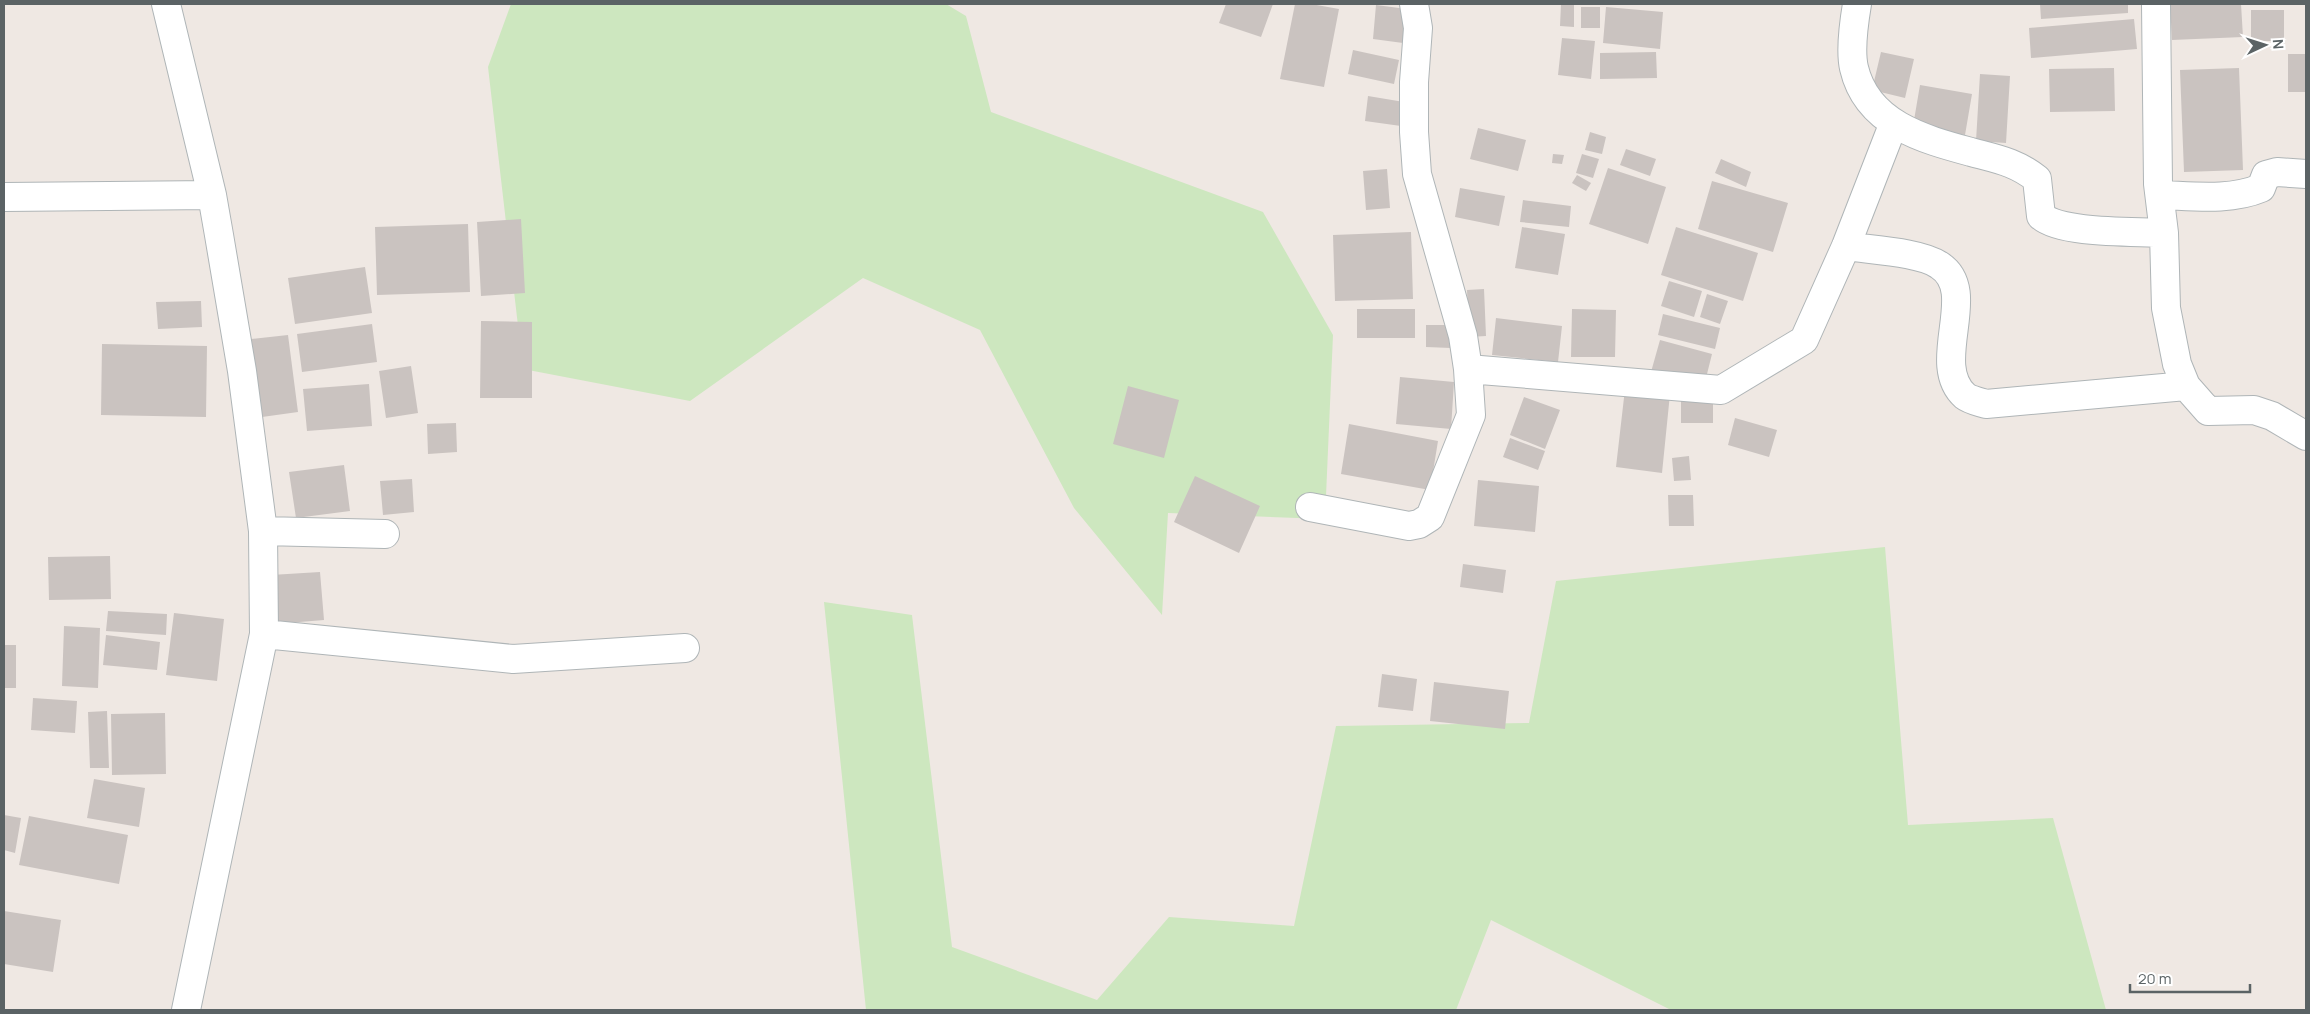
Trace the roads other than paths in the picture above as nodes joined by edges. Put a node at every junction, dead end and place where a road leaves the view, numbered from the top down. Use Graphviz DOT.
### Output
graph roads {
  1 [pos="166,4"];
  2 [pos="1414,4"];
  3 [pos="1856,4"];
  4 [pos="2156,4"];
  5 [pos="1893,124"];
  6 [pos="2306,174"];
  7 [pos="212,195"];
  8 [pos="2160,195"];
  9 [pos="4,196"];
  10 [pos="2164,233"];
  11 [pos="1846,246"];
  12 [pos="1468,369"];
  13 [pos="2186,386"];
  14 [pos="2306,436"];
  15 [pos="1310,508"];
  16 [pos="263,531"];
  17 [pos="385,534"];
  18 [pos="264,634"];
  19 [pos="685,648"];
  20 [pos="186,1010"];
  1 -- 7 [label="street"];
  2 -- 12 [label="street"];
  3 -- 5 [label="street"];
  4 -- 8 [label="street"];
  5 -- 10 [label="street"];
  5 -- 11 [label="street"];
  6 -- 8 [label="street"];
  7 -- 9 [label="street"];
  7 -- 16 [label="street"];
  8 -- 10 [label="street"];
  10 -- 13 [label="street"];
  11 -- 12 [label="street"];
  11 -- 13 [label="street"];
  12 -- 15 [label="street"];
  13 -- 14 [label="street"];
  16 -- 17 [label="street"];
  16 -- 18 [label="street"];
  18 -- 19 [label="street"];
  18 -- 20 [label="street"];
}
